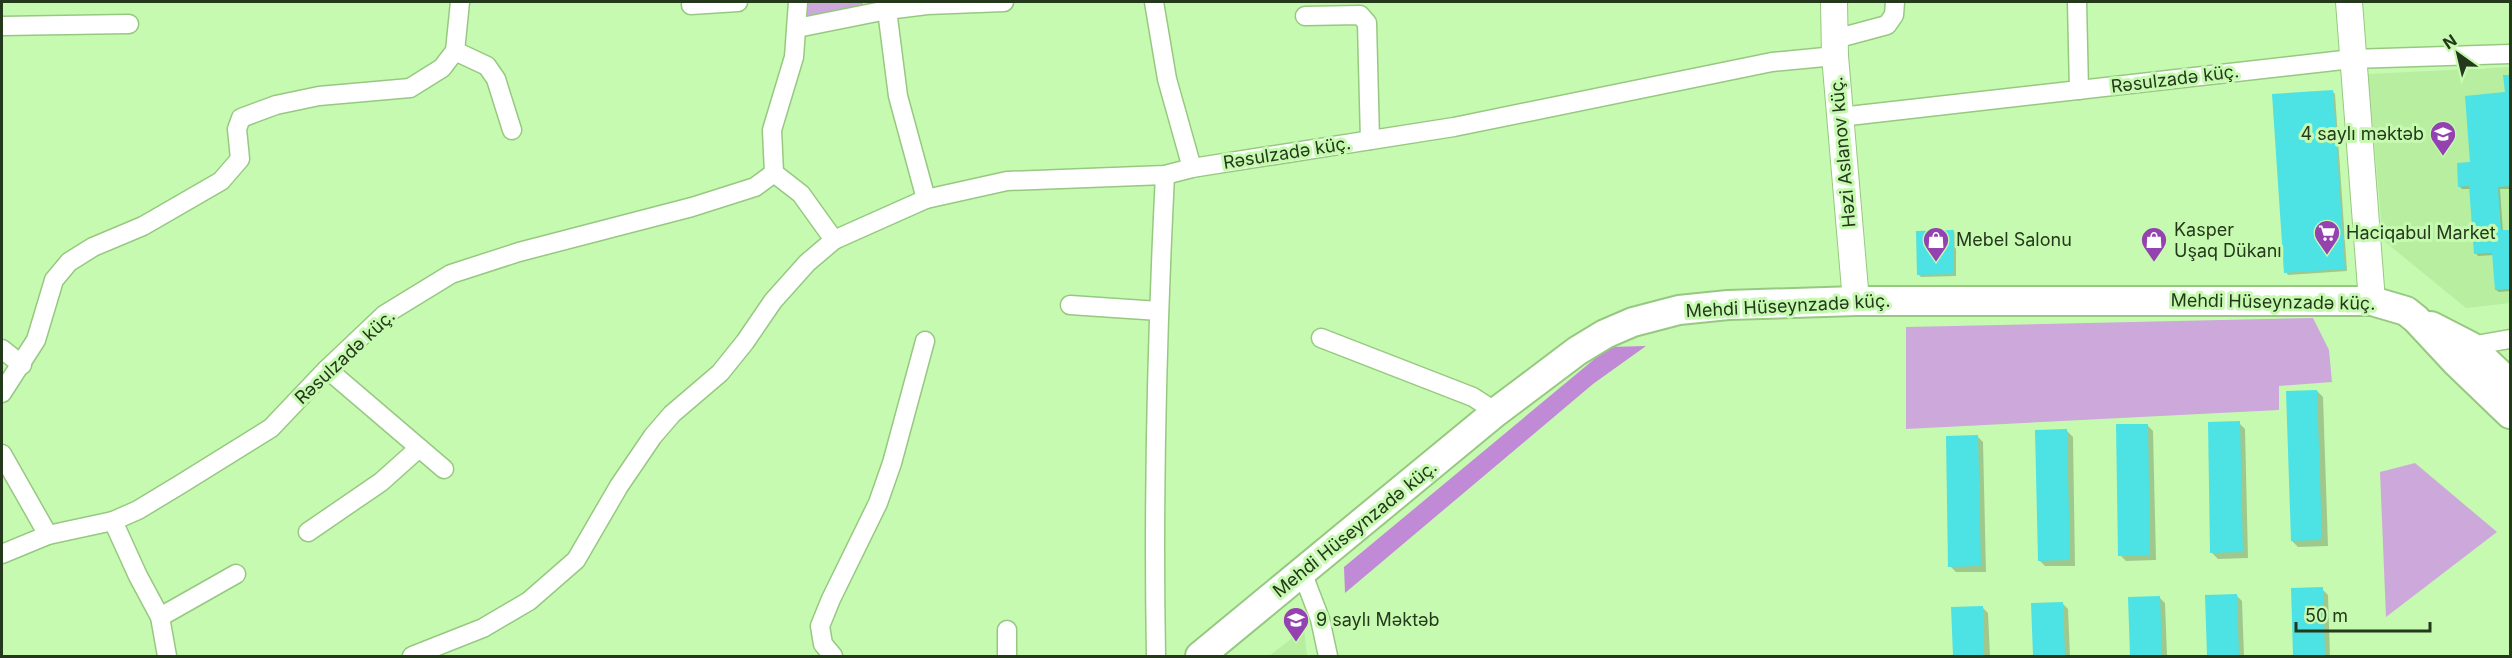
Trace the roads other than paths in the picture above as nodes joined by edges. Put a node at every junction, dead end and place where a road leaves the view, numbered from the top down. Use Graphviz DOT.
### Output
graph roads {
  1 [pos="460,2"];
  2 [pos="738,2"];
  3 [pos="798,2"];
  4 [pos="1004,2"];
  5 [pos="1154,2"];
  6 [pos="1834,2"];
  7 [pos="1895,2"];
  8 [pos="2078,2"];
  9 [pos="2349,2"];
  10 [pos="691,5"];
  11 [pos="887,10"];
  12 [pos="1305,16"];
  13 [pos="129,24"];
  14 [pos="2,26"];
  15 [pos="796,28"];
  16 [pos="1835,48"];
  17 [pos="455,51"];
  18 [pos="2511,54"];
  19 [pos="2352,59"];
  20 [pos="2079,90"];
  21 [pos="1840,117"];
  22 [pos="512,130"];
  23 [pos="1370,140"];
  24 [pos="1192,168"];
  25 [pos="774,173"];
  26 [pos="1164,175"];
  27 [pos="926,199"];
  28 [pos="834,240"];
  29 [pos="2372,300"];
  30 [pos="1856,301"];
  31 [pos="1070,306"];
  32 [pos="1159,311"];
  33 [pos="2416,319"];
  34 [pos="1321,338"];
  35 [pos="2511,339"];
  36 [pos="925,341"];
  37 [pos="2470,346"];
  38 [pos="2,349"];
  39 [pos="22,365"];
  40 [pos="327,369"];
  41 [pos="2511,384"];
  42 [pos="2,393"];
  43 [pos="1496,412"];
  44 [pos="2511,414"];
  45 [pos="419,448"];
  46 [pos="2,454"];
  47 [pos="444,469"];
  48 [pos="113,521"];
  49 [pos="308,532"];
  50 [pos="48,536"];
  51 [pos="2,554"];
  52 [pos="1302,572"];
  53 [pos="236,574"];
  54 [pos="160,617"];
  55 [pos="1007,630"];
  56 [pos="167,657"];
  57 [pos="412,657"];
  58 [pos="833,657"];
  59 [pos="1007,657"];
  60 [pos="1156,657"];
  61 [pos="1200,657"];
  62 [pos="1328,657"];
  1 -- 17 [label="street"];
  2 -- 10 [label="street"];
  3 -- 15 [label="street"];
  4 -- 11 [label="street"];
  5 -- 24 [label="street"];
  6 -- 16 [label="main road, Həzi Aslanov küç."];
  7 -- 16 [label="street, Rəsulzadə küç."];
  8 -- 20 [label="street"];
  9 -- 19 [label="main road"];
  11 -- 15 [label="street"];
  11 -- 27 [label="street"];
  12 -- 23 [label="street"];
  13 -- 14 [label="street"];
  15 -- 25 [label="street"];
  16 -- 21 [label="main road, Həzi Aslanov küç."];
  16 -- 23 [label="street, Rəsulzadə küç."];
  17 -- 22 [label="street"];
  17 -- 39 [label="street"];
  18 -- 19 [label="street, Rəsulzadə küç."];
  19 -- 20 [label="street, Rəsulzadə küç."];
  19 -- 29 [label="main road"];
  20 -- 21 [label="street, Rəsulzadə küç."];
  21 -- 30 [label="main road, Həzi Aslanov küç."];
  23 -- 24 [label="street, Rəsulzadə küç."];
  24 -- 26 [label="street, Rəsulzadə küç."];
  25 -- 28 [label="street"];
  25 -- 40 [label="street, Rəsulzadə küç."];
  26 -- 27 [label="street, Rəsulzadə küç."];
  26 -- 32 [label="street"];
  27 -- 28 [label="street, Rəsulzadə küç."];
  28 -- 57 [label="street"];
  29 -- 30 [label="main road, Mehdi Hüseynzadə küç."];
  29 -- 33 [label="main road, Mehdi Hüseynzadə küç."];
  30 -- 43 [label="main road, Mehdi Hüseynzadə küç."];
  31 -- 32 [label="street"];
  32 -- 60 [label="street"];
  33 -- 37 [label="main road, Mehdi Hüseynzadə küç."];
  33 -- 44 [label="main road"];
  34 -- 43 [label="street"];
  35 -- 37 [label="street"];
  36 -- 58 [label="street"];
  37 -- 41 [label="main road, Mehdi Hüseynzadə küç."];
  38 -- 39 [label="street"];
  39 -- 42 [label="street"];
  40 -- 45 [label="street"];
  40 -- 48 [label="street, Rəsulzadə küç."];
  43 -- 52 [label="main road, Mehdi Hüseynzadə küç."];
  45 -- 47 [label="street"];
  45 -- 49 [label="street"];
  46 -- 50 [label="street"];
  48 -- 50 [label="street, Rəsulzadə küç."];
  48 -- 54 [label="street"];
  50 -- 51 [label="street, Rəsulzadə küç."];
  52 -- 61 [label="main road, Mehdi Hüseynzadə küç."];
  52 -- 62 [label="street"];
  53 -- 54 [label="street"];
  54 -- 56 [label="street"];
  55 -- 59 [label="street"];
}
